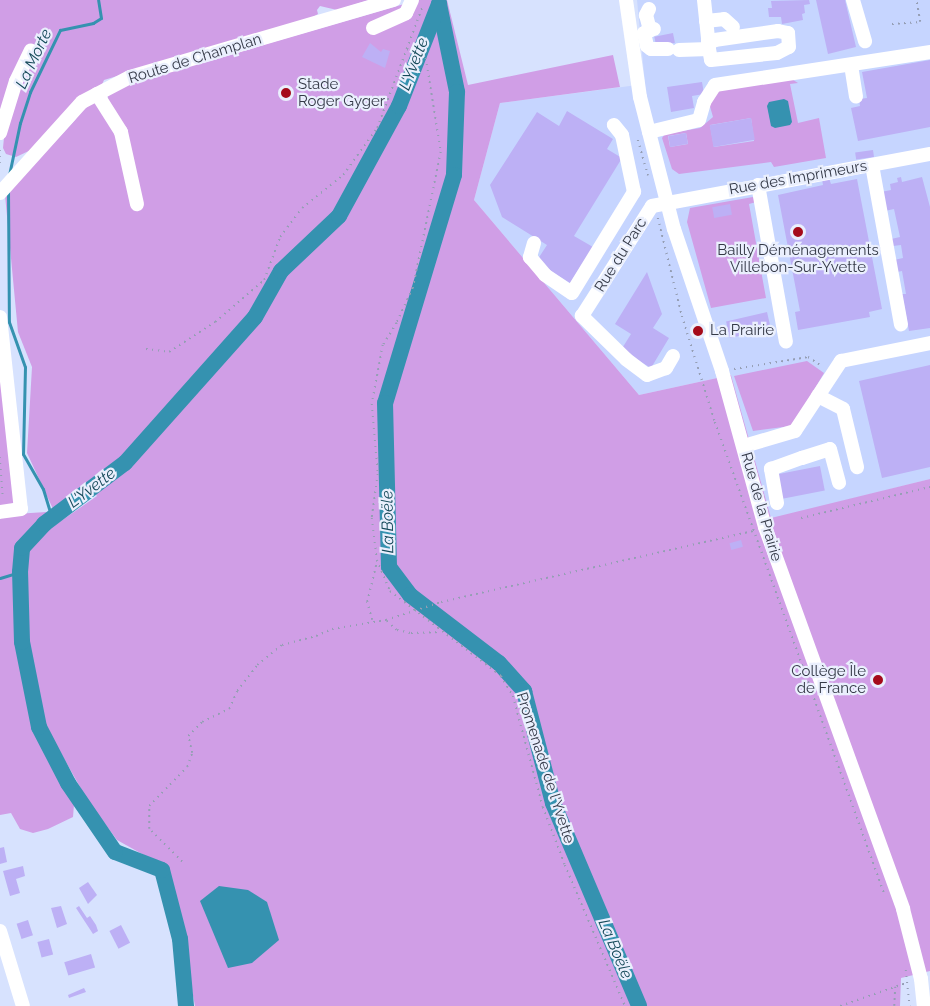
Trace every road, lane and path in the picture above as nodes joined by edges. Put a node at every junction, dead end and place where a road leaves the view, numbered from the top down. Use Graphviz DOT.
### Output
graph roads {
  1 [pos="394,0"];
  2 [pos="412,0"];
  3 [pos="423,0"];
  4 [pos="626,0"];
  5 [pos="704,0"];
  6 [pos="853,0"];
  7 [pos="916,0"];
  8 [pos="649,9"];
  9 [pos="706,21"];
  10 [pos="892,24"];
  11 [pos="733,27"];
  12 [pos="373,28"];
  13 [pos="865,41"];
  14 [pos="709,46"];
  15 [pos="407,49"];
  16 [pos="31,50"];
  17 [pos="930,52"];
  18 [pos="851,65"];
  19 [pos="98,94"];
  20 [pos="856,97"];
  21 [pos="614,125"];
  22 [pos="649,132"];
  23 [pos="0,133"];
  24 [pos="0,150"];
  25 [pos="930,154"];
  26 [pos="872,165"];
  27 [pos="0,168"];
  28 [pos="758,185"];
  29 [pos="1,191"];
  30 [pos="666,202"];
  31 [pos="137,204"];
  32 [pos="612,229"];
  33 [pos="630,242"];
  34 [pos="534,243"];
  35 [pos="0,317"];
  36 [pos="901,324"];
  37 [pos="786,342"];
  38 [pos="930,343"];
  39 [pos="146,349"];
  40 [pos="673,356"];
  41 [pos="722,371"];
  42 [pos="833,373"];
  43 [pos="818,396"];
  44 [pos="795,431"];
  45 [pos="744,446"];
  46 [pos="0,457"];
  47 [pos="802,458"];
  48 [pos="857,467"];
  49 [pos="839,483"];
  50 [pos="930,487"];
  51 [pos="777,503"];
  52 [pos="2,511"];
  53 [pos="801,518"];
  54 [pos="750,532"];
  55 [pos="377,560"];
  56 [pos="386,620"];
  57 [pos="372,621"];
  58 [pos="442,632"];
  59 [pos="182,862"];
  60 [pos="0,931"];
  61 [pos="926,978"];
  62 [pos="895,987"];
  63 [pos="910,1000"];
  64 [pos="23,1006"];
  65 [pos="625,1006"];
  66 [pos="840,1006"];
  67 [pos="894,1006"];
  68 [pos="910,1006"];
  69 [pos="924,1006"];
  1 -- 19 [label="street, Route de Champlan"];
  2 -- 12 [label="street"];
  3 -- 15 [label="path"];
  4 -- 22 [label="street, Rue de la Prairie"];
  5 -- 9 [label="street"];
  6 -- 13 [label="street"];
  7 -- 10 [label="path"];
  8 -- 14 [label="street"];
  9 -- 11 [label="street"];
  9 -- 14 [label="street"];
  14 -- 14 [label="street"];
  15 -- 39 [label="path"];
  15 -- 55 [label="path, Promenade de l'Yvette"];
  16 -- 23 [label="street"];
  17 -- 18 [label="street"];
  18 -- 20 [label="street"];
  18 -- 22 [label="street"];
  19 -- 29 [label="street, Route de Champlan"];
  19 -- 31 [label="street"];
  21 -- 32 [label="street"];
  22 -- 30 [label="street, Rue de la Prairie"];
  24 -- 27 [label="path"];
  25 -- 26 [label="street, Rue des Imprimeurs"];
  26 -- 28 [label="street, Rue des Imprimeurs"];
  26 -- 36 [label="street"];
  28 -- 30 [label="street, Rue des Imprimeurs"];
  28 -- 37 [label="street"];
  30 -- 33 [label="street, Rue du Parc"];
  30 -- 41 [label="street, Rue de la Prairie"];
  32 -- 33 [label="street"];
  32 -- 34 [label="street"];
  33 -- 40 [label="street, Rue du Parc"];
  35 -- 52 [label="street"];
  38 -- 42 [label="street"];
  41 -- 42 [label="path"];
  41 -- 45 [label="street, Rue de la Prairie"];
  42 -- 43 [label="street"];
  43 -- 44 [label="street"];
  43 -- 48 [label="street"];
  44 -- 45 [label="street"];
  44 -- 47 [label="street"];
  45 -- 61 [label="street, Rue de la Prairie"];
  46 -- 52 [label="path"];
  47 -- 49 [label="street"];
  47 -- 51 [label="street"];
  50 -- 53 [label="path"];
  54 -- 56 [label="path"];
  55 -- 57 [label="path"];
  55 -- 58 [label="path, Promenade de l'Yvette"];
  56 -- 57 [label="path"];
  56 -- 58 [label="path"];
  57 -- 59 [label="path"];
  58 -- 65 [label="path, Promenade de l'Yvette"];
  60 -- 64 [label="street"];
  61 -- 62 [label="path"];
  61 -- 69 [label="street, Rue de la Prairie"];
  62 -- 66 [label="path"];
  62 -- 67 [label="path"];
  63 -- 68 [label="path"];
}
